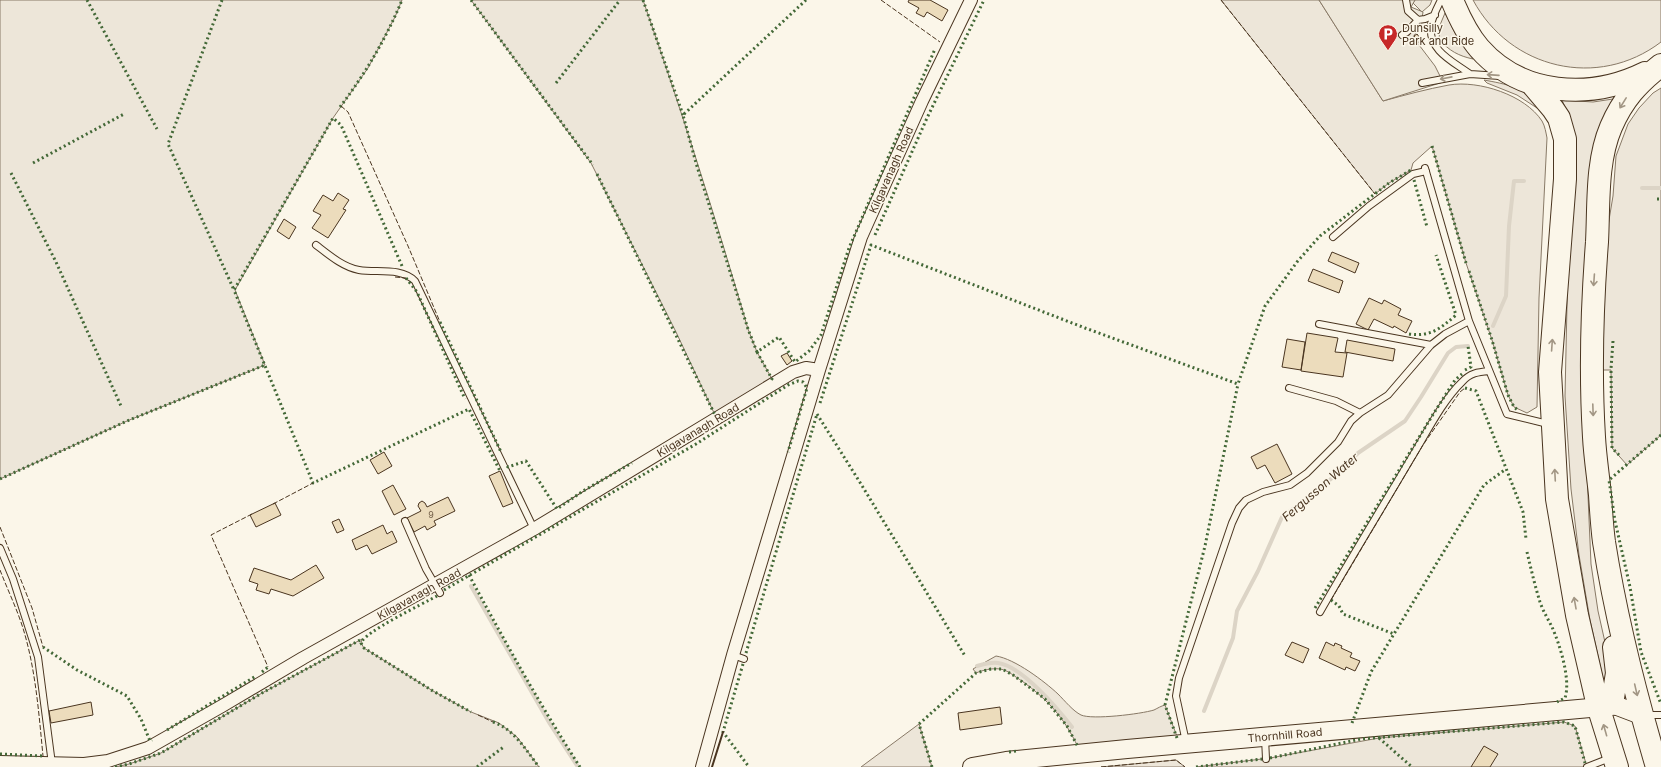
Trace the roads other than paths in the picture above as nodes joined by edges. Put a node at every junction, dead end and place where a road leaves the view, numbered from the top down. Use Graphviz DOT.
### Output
graph roads {
  1 [pos="970,0"];
  2 [pos="1406,0"];
  3 [pos="1441,0"];
  4 [pos="1452,0"];
  5 [pos="1434,15"];
  6 [pos="1418,20"];
  7 [pos="1402,35"];
  8 [pos="1660,65"];
  9 [pos="1470,74"];
  10 [pos="1523,80"];
  11 [pos="1422,83"];
  12 [pos="1333,237"];
  13 [pos="316,245"];
  14 [pos="1469,321"];
  15 [pos="1319,324"];
  16 [pos="1430,344"];
  17 [pos="819,370"];
  18 [pos="1490,371"];
  19 [pos="1290,388"];
  20 [pos="1360,413"];
  21 [pos="1553,425"];
  22 [pos="405,521"];
  23 [pos="534,529"];
  24 [pos="1604,540"];
  25 [pos="0,548"];
  26 [pos="438,589"];
  27 [pos="1320,612"];
  28 [pos="1605,705"];
  29 [pos="1650,722"];
  30 [pos="1264,737"];
  31 [pos="1186,744"];
  32 [pos="1266,759"];
  33 [pos="0,762"];
  34 [pos="1615,762"];
  35 [pos="52,764"];
  36 [pos="702,767"];
  37 [pos="972,767"];
  38 [pos="1587,767"];
  39 [pos="1657,767"];
  1 -- 17 [label="street, Kilgavanagh Road"];
  2 -- 6 [label="lane"];
  3 -- 5 [label="lane"];
  4 -- 10 [label="highway"];
  5 -- 6 [label="lane"];
  5 -- 9 [label="lane"];
  6 -- 7 [label="lane"];
  8 -- 10 [label="highway"];
  8 -- 24 [label="highway, one-way"];
  10 -- 9 [label="lane, one-way"];
  9 -- 11 [label="lane, one-way"];
  21 -- 10 [label="highway, one-way"];
  12 -- 14 [label="lane"];
  13 -- 23 [label="lane"];
  14 -- 16 [label="lane"];
  14 -- 18 [label="lane"];
  15 -- 16 [label="lane"];
  16 -- 20 [label="lane"];
  17 -- 23 [label="street, Kilgavanagh Road"];
  17 -- 36 [label="street, Kilgavanagh Road"];
  18 -- 21 [label="lane"];
  18 -- 27 [label="lane"];
  19 -- 20 [label="lane"];
  20 -- 31 [label="lane"];
  28 -- 21 [label="highway, one-way"];
  22 -- 26 [label="lane"];
  23 -- 26 [label="street, Kilgavanagh Road"];
  24 -- 28 [label="highway"];
  24 -- 29 [label="highway, one-way"];
  25 -- 35 [label="lane"];
  26 -- 35 [label="street, Kilgavanagh Road"];
  28 -- 29 [label="street"];
  28 -- 30 [label="street, Thornhill Road"];
  34 -- 28 [label="highway, one-way"];
  29 -- 39 [label="highway"];
  30 -- 31 [label="street, Thornhill Road"];
  30 -- 32 [label="lane"];
  31 -- 37 [label="street, Thornhill Road"];
  33 -- 35 [label="street, Kilgavanagh Road"];
  34 -- 38 [label="lane"];
}
